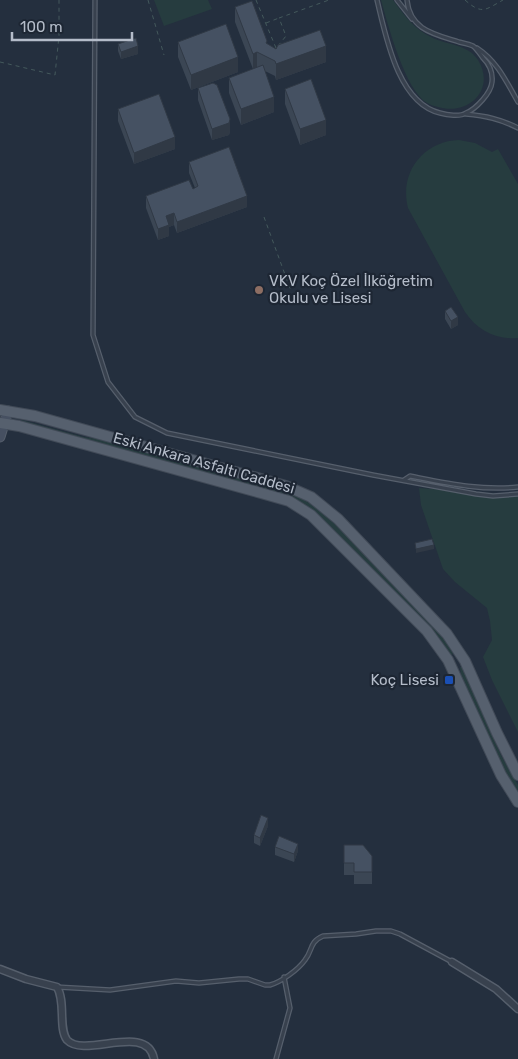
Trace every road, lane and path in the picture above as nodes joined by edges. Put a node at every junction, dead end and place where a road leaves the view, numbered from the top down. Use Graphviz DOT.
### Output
graph roads {
  1 [pos="59,0"];
  2 [pos="95,0"];
  3 [pos="148,0"];
  4 [pos="256,0"];
  5 [pos="328,0"];
  6 [pos="377,0"];
  7 [pos="397,0"];
  8 [pos="408,0"];
  9 [pos="465,0"];
  10 [pos="502,0"];
  11 [pos="279,18"];
  12 [pos="266,23"];
  13 [pos="417,25"];
  14 [pos="473,46"];
  15 [pos="276,49"];
  16 [pos="275,52"];
  17 [pos="164,55"];
  18 [pos="0,62"];
  19 [pos="518,102"];
  20 [pos="465,114"];
  21 [pos="518,128"];
  22 [pos="264,217"];
  23 [pos="290,291"];
  24 [pos="4,410"];
  25 [pos="2,424"];
  26 [pos="0,437"];
  27 [pos="404,481"];
  28 [pos="518,487"];
  29 [pos="518,494"];
  30 [pos="518,775"];
  31 [pos="518,802"];
  32 [pos="452,962"];
  33 [pos="0,968"];
  34 [pos="284,977"];
  35 [pos="57,987"];
  36 [pos="518,1009"];
  37 [pos="154,1059"];
  38 [pos="276,1059"];
  1 -- 18 [label="path"];
  2 -- 27 [label="lane"];
  3 -- 17 [label="path"];
  4 -- 12 [label="path"];
  5 -- 11 [label="path"];
  6 -- 20 [label="lane"];
  7 -- 13 [label="lane"];
  8 -- 13 [label="lane"];
  9 -- 10 [label="path"];
  11 -- 12 [label="path"];
  11 -- 15 [label="path"];
  12 -- 15 [label="path"];
  13 -- 14 [label="lane"];
  14 -- 19 [label="lane"];
  14 -- 20 [label="lane"];
  15 -- 16 [label="path"];
  20 -- 21 [label="lane"];
  22 -- 23 [label="path"];
  24 -- 25 [label="street"];
  24 -- 30 [label="main road, Eski Ankara Asfaltı Caddesi"];
  25 -- 26 [label="street"];
  25 -- 31 [label="main road, Eski Ankara Asfaltı Caddesi"];
  27 -- 28 [label="lane"];
  27 -- 29 [label="lane"];
  32 -- 34 [label="lane"];
  32 -- 36 [label="street"];
  33 -- 35 [label="street"];
  34 -- 35 [label="lane"];
  34 -- 38 [label="lane"];
  35 -- 37 [label="street"];
}
